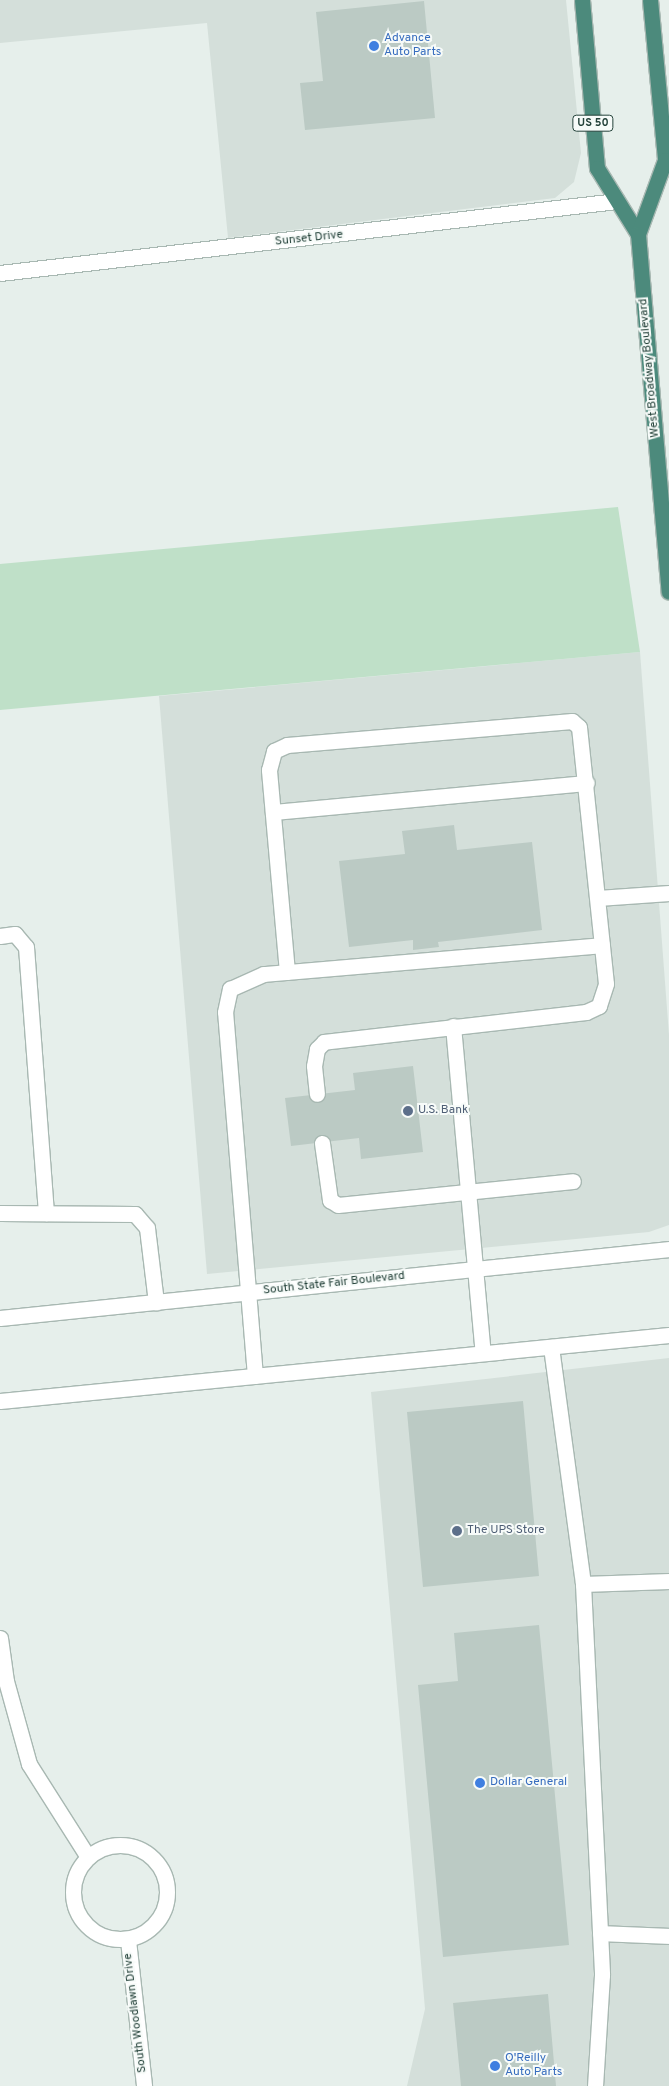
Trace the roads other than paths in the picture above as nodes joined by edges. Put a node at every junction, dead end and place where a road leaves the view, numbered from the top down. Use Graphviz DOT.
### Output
graph roads {
  1 [pos="582,0"];
  2 [pos="650,0"];
  3 [pos="666,126"];
  4 [pos="617,201"];
  5 [pos="638,234"];
  6 [pos="0,273"];
  7 [pos="669,592"];
  8 [pos="587,783"];
  9 [pos="273,812"];
  10 [pos="669,893"];
  11 [pos="598,898"];
  12 [pos="0,936"];
  13 [pos="602,945"];
  14 [pos="287,972"];
  15 [pos="453,1026"];
  16 [pos="317,1094"];
  17 [pos="322,1143"];
  18 [pos="573,1181"];
  19 [pos="469,1192"];
  20 [pos="0,1213"];
  21 [pos="46,1213"];
  22 [pos="669,1250"];
  23 [pos="476,1269"];
  24 [pos="249,1292"];
  25 [pos="156,1302"];
  26 [pos="0,1318"];
  27 [pos="669,1335"];
  28 [pos="551,1347"];
  29 [pos="483,1354"];
  30 [pos="255,1376"];
  31 [pos="0,1401"];
  32 [pos="669,1581"];
  33 [pos="583,1584"];
  34 [pos="0,1638"];
  35 [pos="88,1857"];
  36 [pos="600,1933"];
  37 [pos="669,1936"];
  38 [pos="128,1940"];
  39 [pos="144,2086"];
  40 [pos="594,2086"];
  1 -- 4 [label="highway, West Broadway Boulevard / US 50"];
  2 -- 3 [label="highway, West Broadway Boulevard / US 50"];
  3 -- 5 [label="highway, West Broadway Boulevard / US 50"];
  4 -- 5 [label="highway, West Broadway Boulevard / US 50"];
  4 -- 6 [label="street, Sunset Drive"];
  5 -- 7 [label="highway, West Broadway Boulevard / US 50"];
  8 -- 9 [label="street"];
  8 -- 9 [label="street"];
  8 -- 11 [label="street"];
  9 -- 14 [label="street"];
  10 -- 11 [label="street"];
  11 -- 13 [label="street"];
  12 -- 21 [label="street"];
  13 -- 14 [label="street"];
  13 -- 15 [label="street"];
  14 -- 24 [label="street"];
  15 -- 16 [label="street"];
  15 -- 19 [label="street"];
  17 -- 19 [label="street"];
  18 -- 19 [label="street"];
  19 -- 23 [label="street"];
  20 -- 21 [label="street"];
  21 -- 25 [label="street"];
  22 -- 23 [label="street, South State Fair Boulevard"];
  23 -- 24 [label="street, South State Fair Boulevard"];
  23 -- 29 [label="street"];
  24 -- 25 [label="street, South State Fair Boulevard"];
  24 -- 30 [label="street"];
  25 -- 26 [label="street, South State Fair Boulevard"];
  27 -- 28 [label="street"];
  28 -- 29 [label="street"];
  28 -- 33 [label="street"];
  29 -- 30 [label="street"];
  30 -- 31 [label="street"];
  32 -- 33 [label="street"];
  33 -- 36 [label="street"];
  34 -- 35 [label="street"];
  35 -- 38 [label="street, South Woodlawn Drive"];
  35 -- 38 [label="street, South Woodlawn Drive"];
  36 -- 37 [label="street"];
  36 -- 40 [label="street"];
  38 -- 39 [label="street, South Woodlawn Drive"];
}
